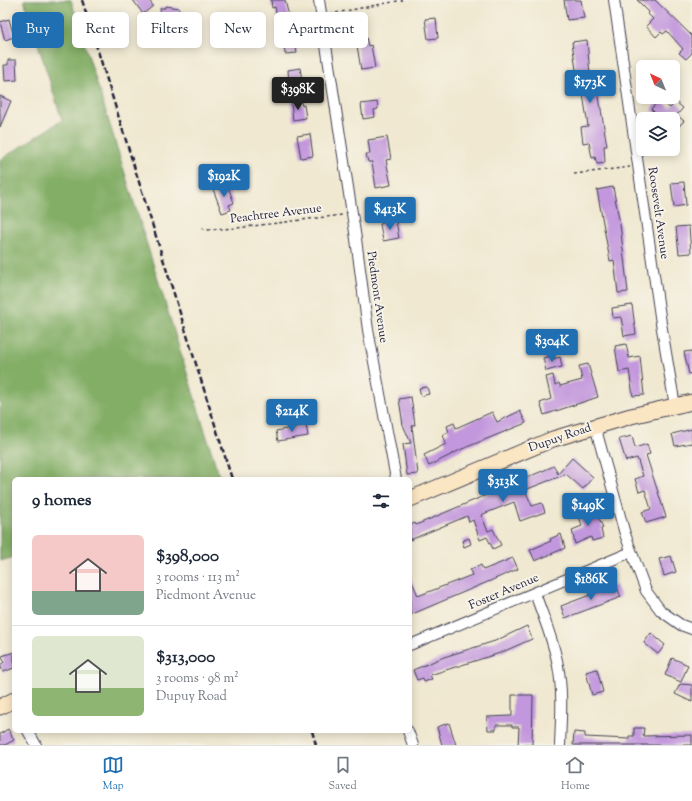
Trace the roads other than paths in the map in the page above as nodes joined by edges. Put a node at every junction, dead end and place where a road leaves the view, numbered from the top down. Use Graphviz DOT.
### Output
graph roads {
  1 [pos="319,0"];
  2 [pos="614,0"];
  3 [pos="692,402"];
  4 [pos="674,406"];
  5 [pos="595,426"];
  6 [pos="396,477"];
  7 [pos="412,498"];
  8 [pos="631,552"];
  9 [pos="535,593"];
  10 [pos="692,629"];
  11 [pos="412,644"];
  12 [pos="29,733"];
  13 [pos="409,733"];
  14 [pos="36,745"];
  15 [pos="413,745"];
  16 [pos="560,745"];
  1 -- 6 [label="street, Piedmont Avenue"];
  2 -- 4 [label="street, Roosevelt Avenue"];
  3 -- 4 [label="street, Dupuy Road"];
  4 -- 5 [label="street, Dupuy Road"];
  5 -- 7 [label="street, Dupuy Road"];
  5 -- 8 [label="street"];
  8 -- 9 [label="street, Foster Avenue"];
  8 -- 10 [label="street"];
  9 -- 11 [label="street, Foster Avenue"];
  9 -- 16 [label="street"];
  12 -- 14 [label="street"];
  13 -- 15 [label="street"];
}
